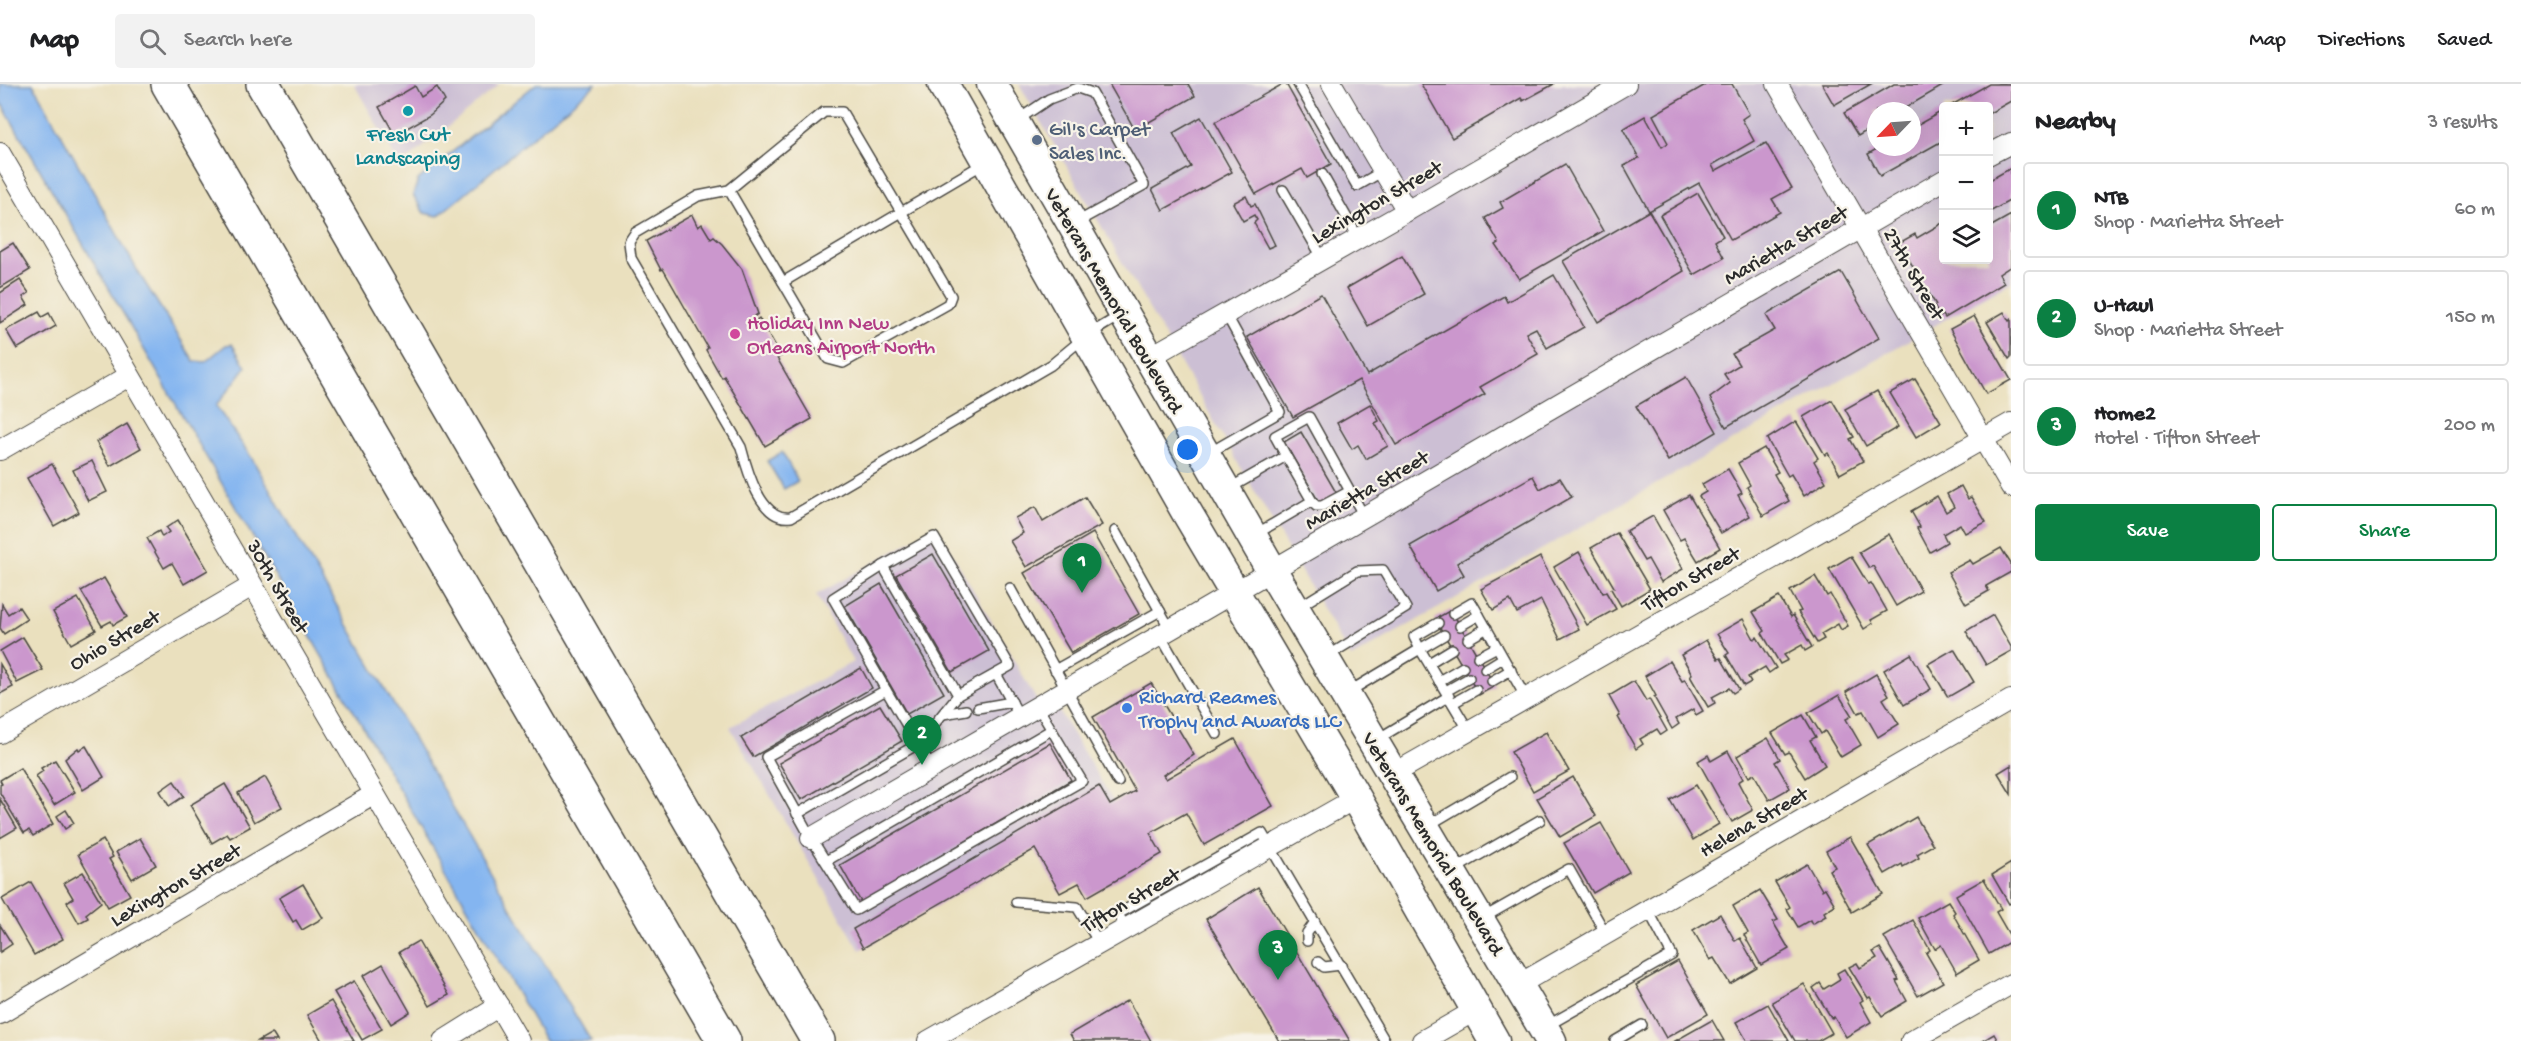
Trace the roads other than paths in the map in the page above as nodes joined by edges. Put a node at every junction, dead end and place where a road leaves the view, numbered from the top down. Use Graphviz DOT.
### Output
graph roads {
  1 [pos="168,84"];
  2 [pos="264,84"];
  3 [pos="943,84"];
  4 [pos="1298,84"];
  5 [pos="1332,84"];
  6 [pos="1777,84"];
  7 [pos="1620,86"];
  8 [pos="998,88"];
  9 [pos="1014,122"];
  10 [pos="2011,142"];
  11 [pos="1993,153"];
  12 [pos="986,162"];
  13 [pos="3,164"];
  14 [pos="1383,171"];
  15 [pos="1322,174"];
  16 [pos="1939,183"];
  17 [pos="729,190"];
  18 [pos="1283,190"];
  19 [pos="1407,211"];
  20 [pos="903,212"];
  21 [pos="1072,225"];
  22 [pos="1860,227"];
  23 [pos="1359,238"];
  24 [pos="1323,259"];
  25 [pos="783,282"];
  26 [pos="1123,314"];
  27 [pos="1226,314"];
  28 [pos="1086,336"];
  29 [pos="1148,358"];
  30 [pos="129,376"];
  31 [pos="2011,423"];
  32 [pos="1984,439"];
  33 [pos="0,450"];
  34 [pos="1204,456"];
  35 [pos="1286,456"];
  36 [pos="1338,468"];
  37 [pos="1327,474"];
  38 [pos="2011,487"];
  39 [pos="1225,491"];
  40 [pos="1350,491"];
  41 [pos="1312,501"];
  42 [pos="1365,518"];
  43 [pos="1115,531"];
  44 [pos="1251,536"];
  45 [pos="883,566"];
  46 [pos="1272,572"];
  47 [pos="252,586"];
  48 [pos="1010,588"];
  49 [pos="1234,592"];
  50 [pos="1294,610"];
  51 [pos="1160,611"];
  52 [pos="1453,614"];
  53 [pos="1479,615"];
  54 [pos="1438,623"];
  55 [pos="1460,626"];
  56 [pos="1487,628"];
  57 [pos="1165,632"];
  58 [pos="1444,635"];
  59 [pos="1468,639"];
  60 [pos="1497,647"];
  61 [pos="1420,649"];
  62 [pos="1452,649"];
  63 [pos="1478,657"];
  64 [pos="1324,658"];
  65 [pos="1503,658"];
  66 [pos="1429,663"];
  67 [pos="1463,667"];
  68 [pos="1485,669"];
  69 [pos="1055,670"];
  70 [pos="1510,670"];
  71 [pos="996,674"];
  72 [pos="1469,678"];
  73 [pos="1440,681"];
  74 [pos="1492,681"];
  75 [pos="886,690"];
  76 [pos="1067,690"];
  77 [pos="1476,690"];
  78 [pos="1345,694"];
  79 [pos="958,696"];
  80 [pos="1449,697"];
  81 [pos="1526,699"];
  82 [pos="2011,700"];
  83 [pos="1038,707"];
  84 [pos="978,708"];
  85 [pos="966,710"];
  86 [pos="1016,710"];
  87 [pos="943,714"];
  88 [pos="1051,730"];
  89 [pos="1469,731"];
  90 [pos="0,733"];
  91 [pos="1217,734"];
  92 [pos="1374,741"];
  93 [pos="918,744"];
  94 [pos="932,768"];
  95 [pos="1393,774"];
  96 [pos="1510,777"];
  97 [pos="1118,782"];
  98 [pos="373,795"];
  99 [pos="1356,798"];
  100 [pos="797,814"];
  101 [pos="1540,820"];
  102 [pos="1372,826"];
  103 [pos="1425,828"];
  104 [pos="811,838"];
  105 [pos="1271,846"];
  106 [pos="826,861"];
  107 [pos="1457,883"];
  108 [pos="1411,895"];
  109 [pos="1016,902"];
  110 [pos="1648,910"];
  111 [pos="1479,920"];
  112 [pos="1315,922"];
  113 [pos="1606,934"];
  114 [pos="1307,941"];
  115 [pos="1100,944"];
  116 [pos="1318,962"];
  117 [pos="1341,965"];
  118 [pos="2011,984"];
  119 [pos="1518,985"];
  120 [pos="499,1006"];
  121 [pos="1476,1010"];
  122 [pos="0,1014"];
  123 [pos="1642,1025"];
  124 [pos="1547,1034"];
  125 [pos="443,1041"];
  126 [pos="519,1041"];
  127 [pos="724,1041"];
  128 [pos="818,1041"];
  129 [pos="928,1041"];
  130 [pos="1385,1041"];
  131 [pos="1422,1041"];
  132 [pos="1494,1041"];
  133 [pos="1615,1041"];
  134 [pos="1911,1041"];
  1 -- 127 [label="highway"];
  2 -- 128 [label="highway"];
  3 -- 12 [label="main road, Veterans Memorial Boulevard"];
  4 -- 14 [label="lane"];
  5 -- 14 [label="street"];
  6 -- 22 [label="street, 27th Street"];
  7 -- 19 [label="street, Lexington Street"];
  8 -- 9 [label="main road, Veterans Memorial Boulevard"];
  9 -- 21 [label="main road, Veterans Memorial Boulevard"];
  9 -- 21 [label="lane"];
  10 -- 11 [label="street"];
  12 -- 20 [label="lane"];
  12 -- 28 [label="main road, Veterans Memorial Boulevard"];
  13 -- 30 [label="street, 30th Street"];
  14 -- 19 [label="street"];
  15 -- 23 [label="lane"];
  16 -- 22 [label="street, Marietta Street"];
  17 -- 20 [label="lane"];
  17 -- 25 [label="lane"];
  17 -- 28 [label="lane"];
  18 -- 24 [label="lane"];
  19 -- 23 [label="street, Lexington Street"];
  20 -- 25 [label="lane"];
  20 -- 25 [label="lane"];
  21 -- 26 [label="main road, Veterans Memorial Boulevard"];
  22 -- 32 [label="street, 27th Street"];
  22 -- 42 [label="street, Marietta Street"];
  23 -- 24 [label="street, Lexington Street"];
  24 -- 27 [label="street, Lexington Street"];
  26 -- 28 [label="lane"];
  26 -- 29 [label="main road, Veterans Memorial Boulevard"];
  27 -- 29 [label="street, Lexington Street"];
  27 -- 34 [label="lane"];
  28 -- 49 [label="main road, Veterans Memorial Boulevard"];
  29 -- 34 [label="main road, Veterans Memorial Boulevard"];
  30 -- 33 [label="street"];
  30 -- 47 [label="street, 30th Street"];
  31 -- 32 [label="street, Tifton Street"];
  32 -- 38 [label="street, 27th Street"];
  32 -- 81 [label="street, Tifton Street"];
  34 -- 39 [label="main road, Veterans Memorial Boulevard"];
  35 -- 36 [label="lane"];
  35 -- 39 [label="lane"];
  35 -- 41 [label="lane"];
  36 -- 37 [label="lane"];
  36 -- 40 [label="lane"];
  39 -- 44 [label="main road, Veterans Memorial Boulevard"];
  40 -- 41 [label="lane"];
  40 -- 42 [label="lane"];
  41 -- 44 [label="lane"];
  42 -- 46 [label="street, Marietta Street"];
  43 -- 51 [label="lane"];
  44 -- 46 [label="main road, Veterans Memorial Boulevard"];
  45 -- 71 [label="lane"];
  45 -- 75 [label="lane"];
  45 -- 79 [label="lane"];
  46 -- 49 [label="street, Marietta Street"];
  46 -- 50 [label="main road, Veterans Memorial Boulevard"];
  47 -- 90 [label="street, Ohio Street"];
  47 -- 98 [label="street, 30th Street"];
  48 -- 69 [label="lane"];
  49 -- 57 [label="street, Marietta Street"];
  49 -- 99 [label="main road, Veterans Memorial Boulevard"];
  50 -- 64 [label="main road, Veterans Memorial Boulevard"];
  50 -- 64 [label="lane"];
  51 -- 57 [label="lane"];
  51 -- 69 [label="lane"];
  52 -- 53 [label="lane"];
  53 -- 55 [label="lane"];
  53 -- 56 [label="lane"];
  54 -- 61 [label="lane"];
  56 -- 59 [label="lane"];
  56 -- 60 [label="lane"];
  57 -- 76 [label="street, Marietta Street"];
  57 -- 91 [label="lane"];
  58 -- 61 [label="lane"];
  60 -- 63 [label="lane"];
  60 -- 65 [label="lane"];
  61 -- 66 [label="lane"];
  61 -- 78 [label="lane"];
  62 -- 66 [label="lane"];
  64 -- 78 [label="main road, Veterans Memorial Boulevard"];
  65 -- 68 [label="lane"];
  65 -- 70 [label="lane"];
  66 -- 73 [label="lane"];
  67 -- 73 [label="lane"];
  69 -- 76 [label="lane"];
  70 -- 74 [label="lane"];
  70 -- 81 [label="lane"];
  71 -- 79 [label="lane"];
  71 -- 86 [label="lane"];
  72 -- 80 [label="lane"];
  73 -- 80 [label="lane"];
  75 -- 93 [label="lane"];
  75 -- 100 [label="lane"];
  76 -- 83 [label="street, Marietta Street"];
  76 -- 97 [label="lane"];
  77 -- 80 [label="lane"];
  78 -- 92 [label="main road, Veterans Memorial Boulevard"];
  79 -- 87 [label="lane"];
  80 -- 89 [label="lane"];
  80 -- 92 [label="lane"];
  81 -- 89 [label="street, Tifton Street"];
  82 -- 110 [label="street, Helena Street"];
  83 -- 86 [label="street, Marietta Street"];
  83 -- 88 [label="lane"];
  84 -- 86 [label="lane"];
  85 -- 87 [label="lane"];
  86 -- 94 [label="street, Marietta Street"];
  87 -- 93 [label="lane"];
  88 -- 106 [label="lane"];
  88 -- 106 [label="lane"];
  89 -- 95 [label="street, Tifton Street"];
  92 -- 95 [label="main road, Veterans Memorial Boulevard"];
  93 -- 94 [label="lane"];
  93 -- 100 [label="lane"];
  94 -- 104 [label="street, Marietta Street"];
  95 -- 103 [label="main road, Veterans Memorial Boulevard"];
  96 -- 103 [label="lane"];
  98 -- 120 [label="street, 30th Street"];
  98 -- 122 [label="street, Lexington Street"];
  99 -- 102 [label="main road, Veterans Memorial Boulevard"];
  99 -- 105 [label="street, Tifton Street"];
  100 -- 104 [label="lane"];
  101 -- 107 [label="lane"];
  102 -- 103 [label="main road"];
  102 -- 108 [label="main road, Veterans Memorial Boulevard"];
  103 -- 107 [label="main road, Veterans Memorial Boulevard"];
  104 -- 106 [label="lane"];
  105 -- 112 [label="lane"];
  105 -- 115 [label="street, Tifton Street"];
  107 -- 108 [label="main road"];
  107 -- 111 [label="main road, Veterans Memorial Boulevard"];
  108 -- 121 [label="main road, Veterans Memorial Boulevard"];
  109 -- 115 [label="lane"];
  110 -- 113 [label="street, Helena Street"];
  110 -- 124 [label="lane"];
  111 -- 113 [label="lane"];
  111 -- 119 [label="main road, Veterans Memorial Boulevard"];
  112 -- 114 [label="lane"];
  112 -- 117 [label="lane"];
  113 -- 119 [label="street, Helena Street"];
  115 -- 129 [label="street, Tifton Street"];
  116 -- 117 [label="lane"];
  117 -- 130 [label="lane"];
  118 -- 134 [label="street"];
  119 -- 124 [label="main road, Veterans Memorial Boulevard"];
  120 -- 125 [label="street"];
  120 -- 126 [label="street, 30th Street"];
  121 -- 131 [label="street"];
  121 -- 132 [label="main road, Veterans Memorial Boulevard"];
  123 -- 133 [label="lane"];
}
